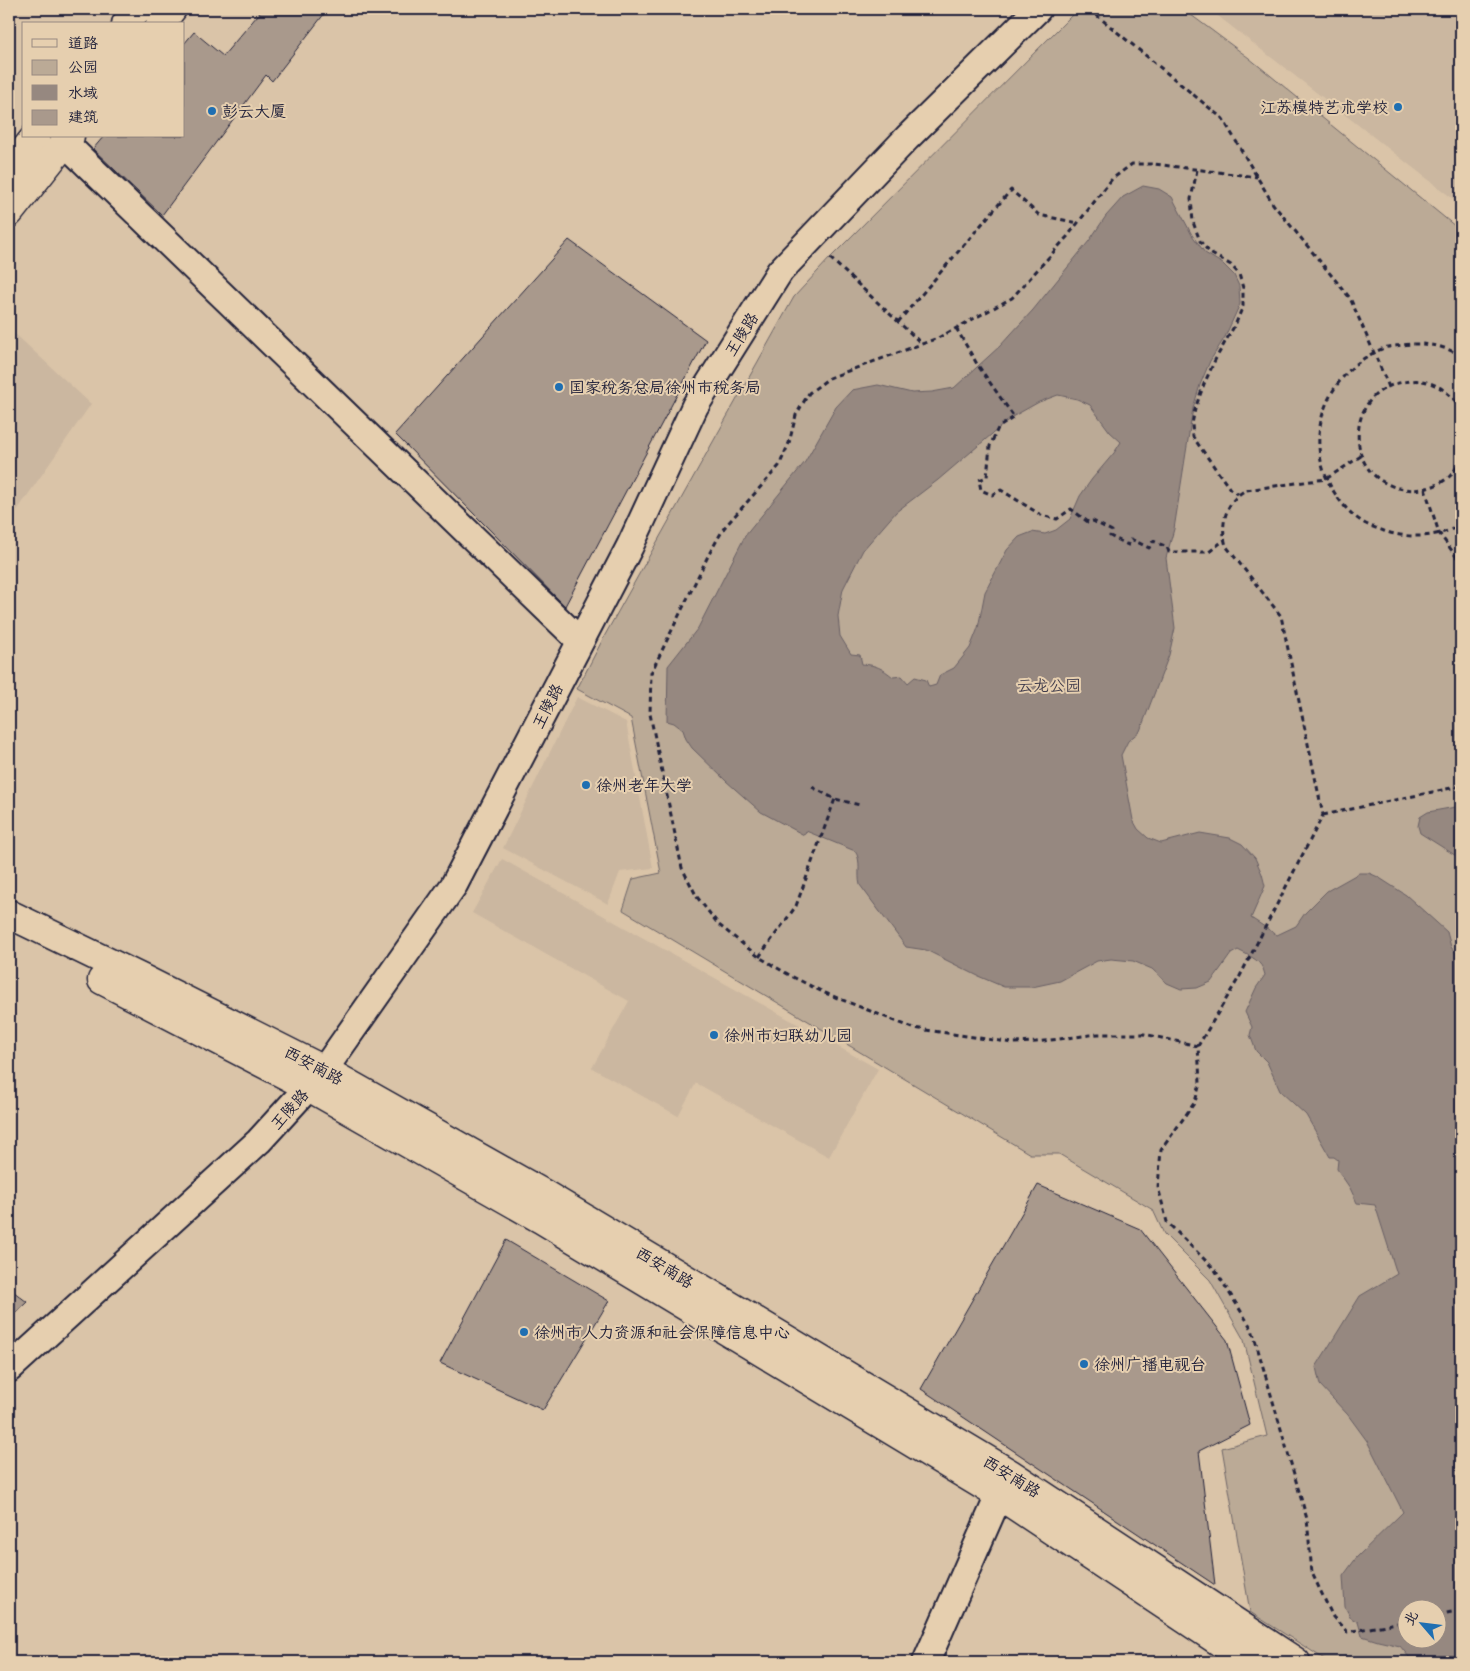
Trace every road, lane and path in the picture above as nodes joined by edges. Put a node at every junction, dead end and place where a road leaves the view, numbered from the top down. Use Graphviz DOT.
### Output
graph roads {
  1 [pos="138,9"];
  2 [pos="172,9"];
  3 [pos="1038,9"];
  4 [pos="1089,9"];
  5 [pos="128,22"];
  6 [pos="162,22"];
  7 [pos="34,138"];
  8 [pos="68,140"];
  9 [pos="9,170"];
  10 [pos="1197,170"];
  11 [pos="1257,178"];
  12 [pos="9,213"];
  13 [pos="1078,223"];
  14 [pos="830,258"];
  15 [pos="898,322"];
  16 [pos="956,328"];
  17 [pos="922,344"];
  18 [pos="1374,354"];
  19 [pos="1461,356"];
  20 [pos="1389,387"];
  21 [pos="1461,410"];
  22 [pos="1362,456"];
  23 [pos="1461,460"];
  24 [pos="1326,479"];
  25 [pos="1424,489"];
  26 [pos="1238,494"];
  27 [pos="1461,524"];
  28 [pos="1439,533"];
  29 [pos="1224,540"];
  30 [pos="1461,563"];
  31 [pos="580,642"];
  32 [pos="1461,786"];
  33 [pos="812,787"];
  34 [pos="835,799"];
  35 [pos="860,805"];
  36 [pos="1324,815"];
  37 [pos="9,914"];
  38 [pos="9,935"];
  39 [pos="759,957"];
  40 [pos="1198,1046"];
  41 [pos="316,1078"];
  42 [pos="9,1369"];
  43 [pos="1004,1484"];
  44 [pos="1461,1610"];
  45 [pos="1448,1612"];
  46 [pos="1398,1623"];
  47 [pos="926,1662"];
  48 [pos="1250,1662"];
  49 [pos="1296,1662"];
  1 -- 5 [label="main road"];
  2 -- 6 [label="main road"];
  3 -- 31 [label="street, 王陵路"];
  4 -- 11 [label="path"];
  7 -- 9 [label="main road"];
  8 -- 12 [label="main road"];
  8 -- 31 [label="street"];
  10 -- 11 [label="path"];
  10 -- 13 [label="path"];
  10 -- 26 [label="path"];
  11 -- 18 [label="path"];
  13 -- 15 [label="path"];
  13 -- 16 [label="path"];
  14 -- 15 [label="path"];
  15 -- 17 [label="path"];
  16 -- 17 [label="path"];
  16 -- 29 [label="path"];
  17 -- 39 [label="path"];
  18 -- 19 [label="path"];
  18 -- 20 [label="path"];
  18 -- 24 [label="path"];
  20 -- 21 [label="path"];
  20 -- 22 [label="path"];
  22 -- 24 [label="path"];
  22 -- 25 [label="path"];
  23 -- 25 [label="path"];
  24 -- 26 [label="path"];
  24 -- 28 [label="path"];
  25 -- 28 [label="path"];
  26 -- 29 [label="path"];
  27 -- 28 [label="path"];
  28 -- 30 [label="path"];
  29 -- 36 [label="path"];
  31 -- 41 [label="street, 王陵路"];
  32 -- 36 [label="path"];
  33 -- 34 [label="path"];
  34 -- 35 [label="path"];
  34 -- 39 [label="path"];
  36 -- 40 [label="path"];
  37 -- 41 [label="main road, 西安南路"];
  38 -- 41 [label="main road, 西安南路"];
  39 -- 40 [label="path"];
  40 -- 46 [label="path"];
  41 -- 42 [label="street, 王陵路"];
  41 -- 43 [label="main road, 西安南路"];
  43 -- 47 [label="street"];
  43 -- 48 [label="main road, 西安南路"];
  43 -- 49 [label="main road, 西安南路"];
  44 -- 45 [label="path"];
}
